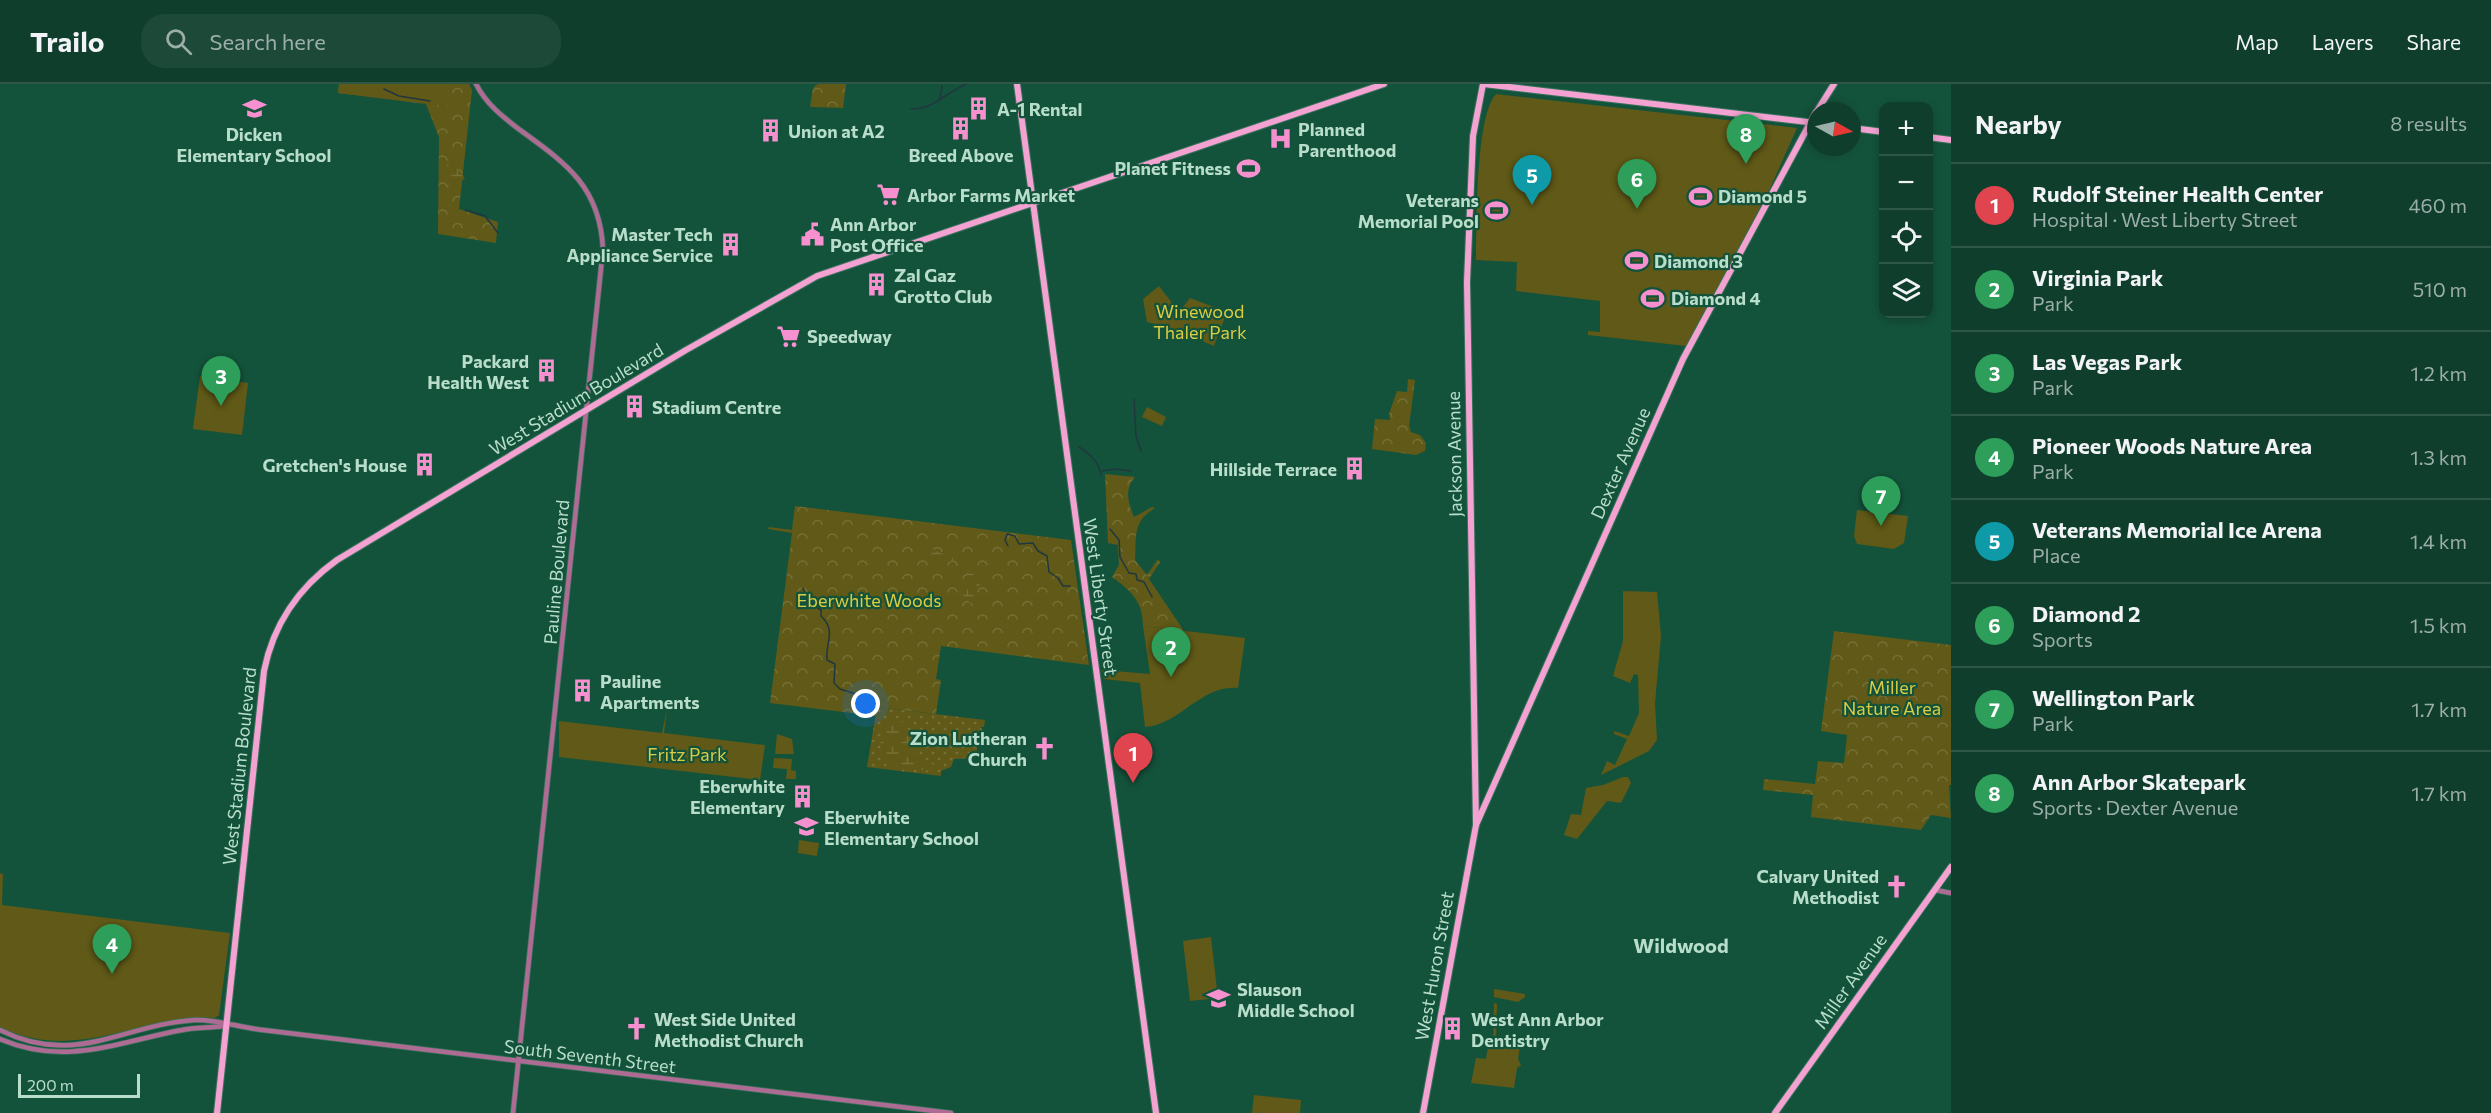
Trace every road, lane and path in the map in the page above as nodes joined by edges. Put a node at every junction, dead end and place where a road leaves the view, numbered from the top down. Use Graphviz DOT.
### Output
graph roads {
  1 [pos="476,84"];
  2 [pos="1017,84"];
  3 [pos="1484,84"];
  4 [pos="1834,84"];
  5 [pos="1378,85"];
  6 [pos="1822,102"];
  7 [pos="1807,122"];
  8 [pos="1861,129"];
  9 [pos="1879,131"];
  10 [pos="1807,134"];
  11 [pos="1933,138"];
  12 [pos="1951,140"];
  13 [pos="1032,203"];
  14 [pos="585,411"];
  15 [pos="1474,795"];
  16 [pos="1488,799"];
  17 [pos="1476,825"];
  18 [pos="1951,867"];
  19 [pos="1935,890"];
  20 [pos="1951,893"];
  21 [pos="226,1026"];
  22 [pos="0,1030"];
  23 [pos="0,1039"];
  24 [pos="519,1061"];
  25 [pos="888,1105"];
  26 [pos="217,1113"];
  27 [pos="513,1113"];
  28 [pos="887,1113"];
  29 [pos="951,1113"];
  30 [pos="1156,1113"];
  31 [pos="1423,1113"];
  32 [pos="1775,1113"];
  1 -- 14 [label="street, Pauline Boulevard"];
  2 -- 13 [label="main road, West Liberty Street"];
  3 -- 7 [label="main road"];
  3 -- 15 [label="main road, Jackson Avenue"];
  4 -- 6 [label="main road, Dexter Avenue"];
  5 -- 13 [label="main road, West Stadium Boulevard"];
  8 -- 9 [label="main road"];
  10 -- 16 [label="main road, Dexter Avenue"];
  11 -- 12 [label="main road"];
  13 -- 14 [label="main road, West Stadium Boulevard"];
  13 -- 30 [label="main road, West Liberty Street"];
  14 -- 21 [label="main road, West Stadium Boulevard"];
  14 -- 24 [label="street, Pauline Boulevard"];
  15 -- 16 [label="main road"];
  15 -- 17 [label="main road, Jackson Avenue"];
  16 -- 17 [label="main road, Dexter Avenue"];
  17 -- 31 [label="main road, West Huron Street"];
  18 -- 19 [label="main road, Miller Avenue"];
  19 -- 20 [label="street"];
  19 -- 32 [label="main road, Miller Avenue"];
  21 -- 22 [label="street, South Seventh Street"];
  21 -- 23 [label="street, South Seventh Street"];
  21 -- 24 [label="street, South Seventh Street"];
  21 -- 26 [label="main road, West Stadium Boulevard"];
  24 -- 25 [label="street, South Seventh Street"];
  24 -- 27 [label="street, Pauline Boulevard"];
  25 -- 28 [label="street"];
  25 -- 29 [label="street, South Seventh Street"];
}
